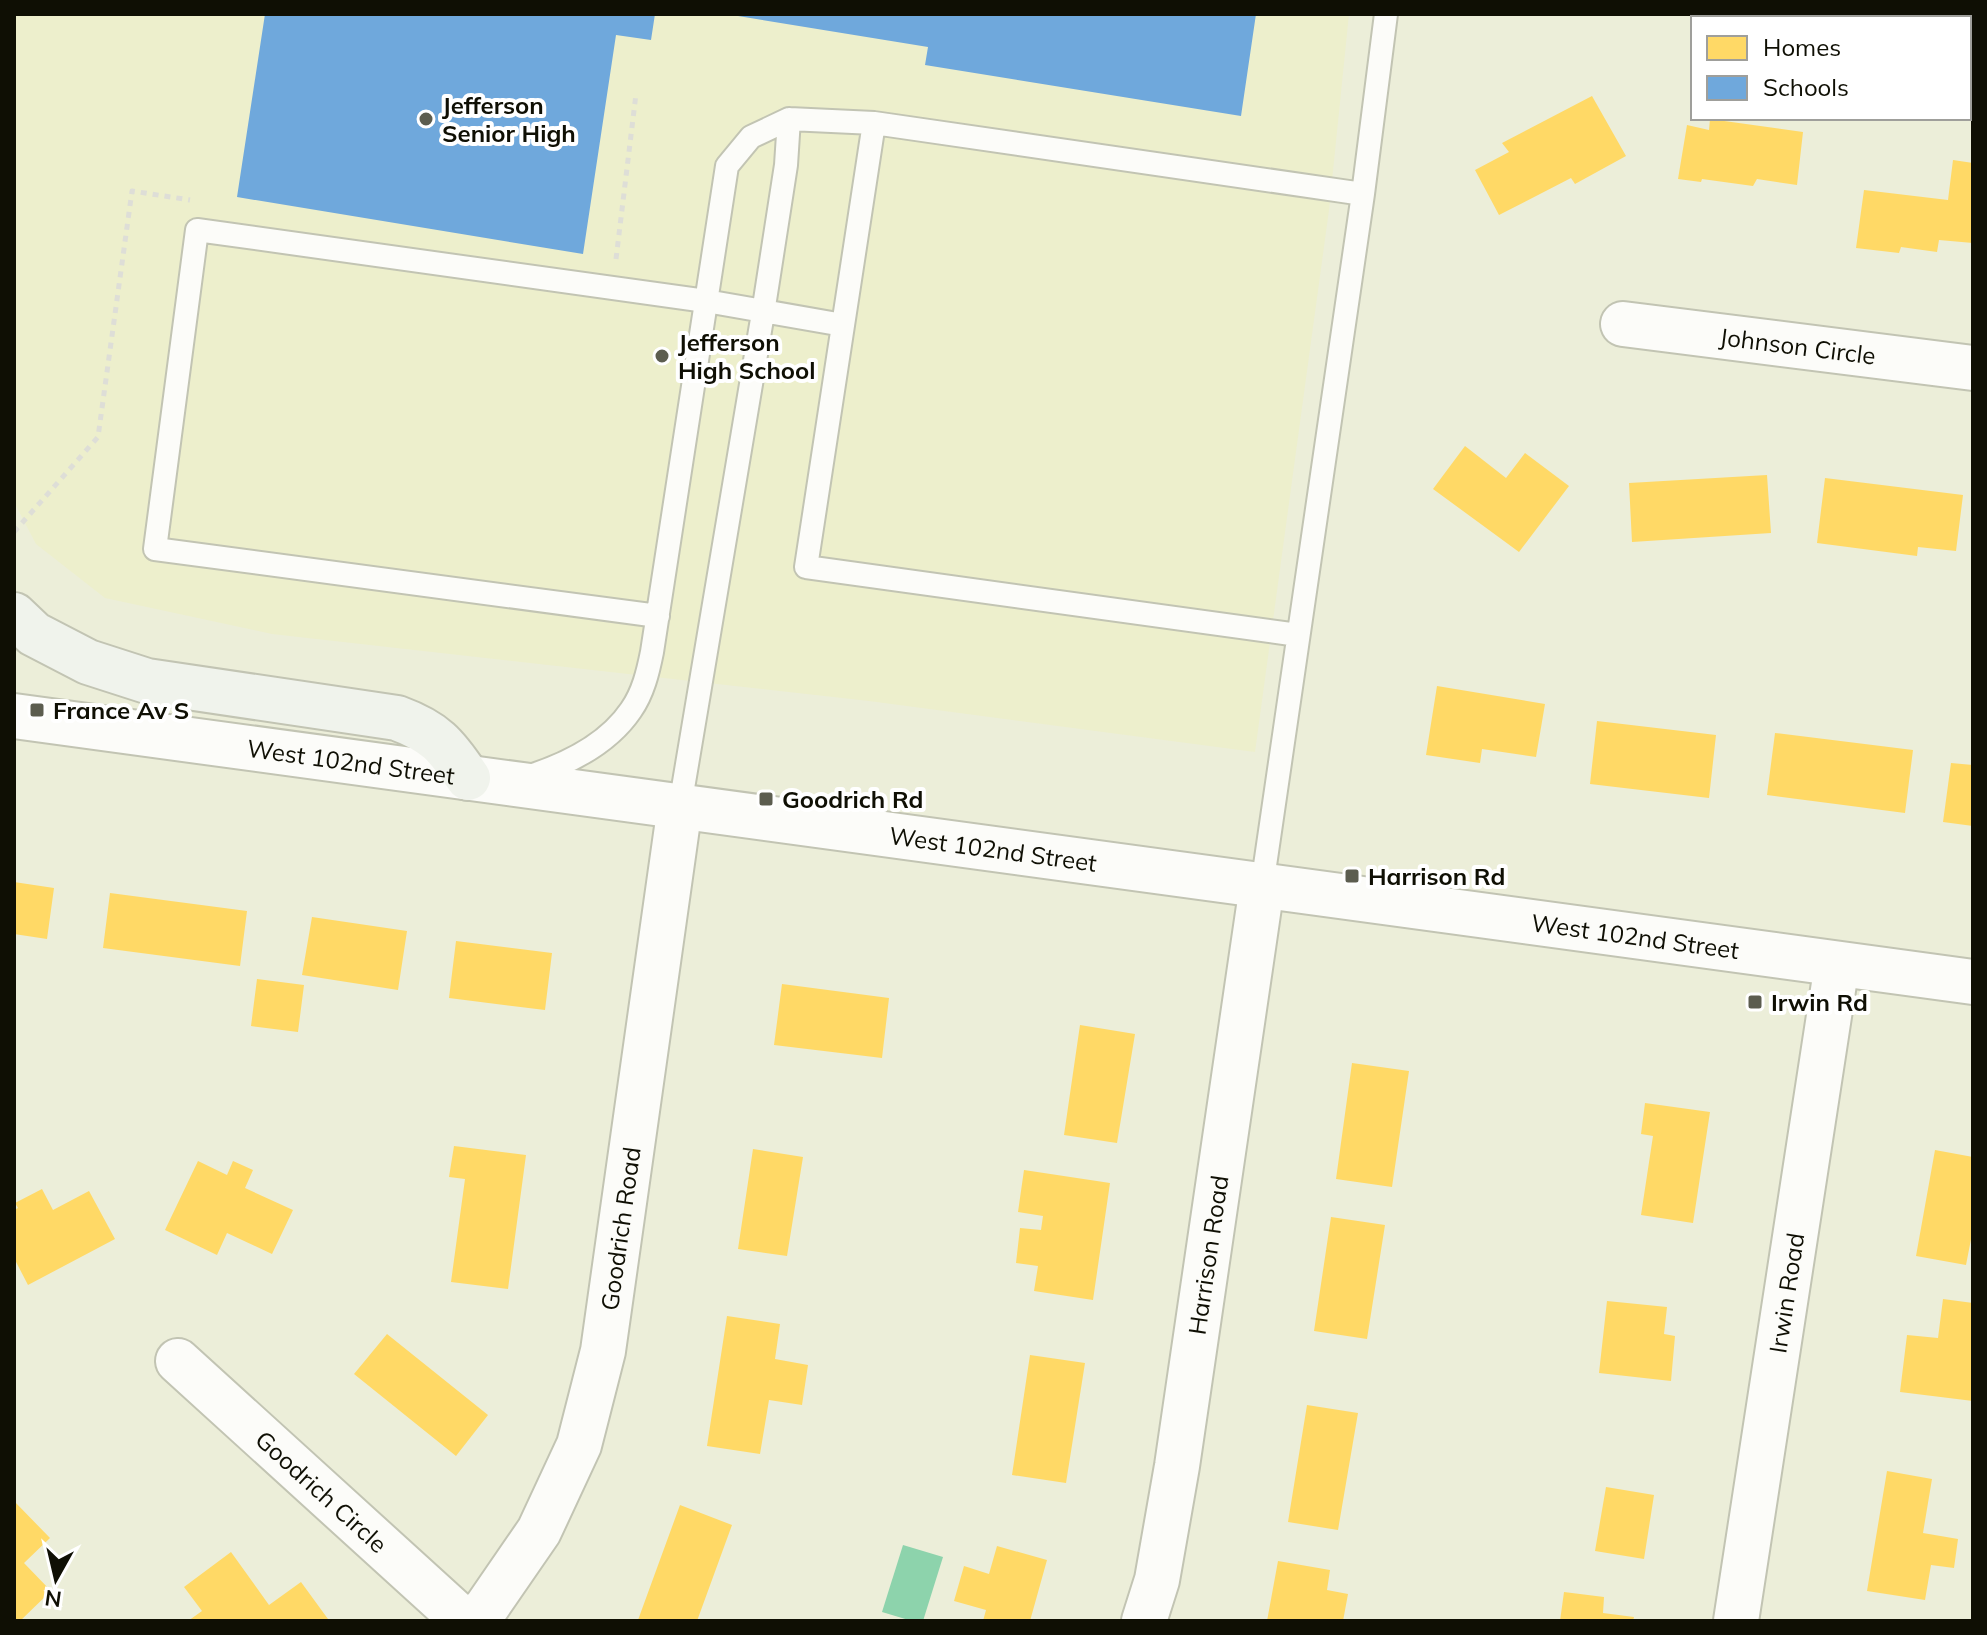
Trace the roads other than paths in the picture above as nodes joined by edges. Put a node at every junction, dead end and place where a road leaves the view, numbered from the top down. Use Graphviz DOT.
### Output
graph roads {
  1 [pos="1386,14"];
  2 [pos="789,119"];
  3 [pos="874,123"];
  4 [pos="1363,194"];
  5 [pos="706,301"];
  6 [pos="763,313"];
  7 [pos="1623,324"];
  8 [pos="843,325"];
  9 [pos="1973,368"];
  10 [pos="14,615"];
  11 [pos="658,616"];
  12 [pos="1298,635"];
  13 [pos="14,716"];
  14 [pos="487,780"];
  15 [pos="680,806"];
  16 [pos="1262,886"];
  17 [pos="1837,964"];
  18 [pos="1973,982"];
  19 [pos="178,1361"];
  20 [pos="464,1621"];
  21 [pos="472,1621"];
  22 [pos="1144,1621"];
  23 [pos="1736,1621"];
  1 -- 4 [label="lane"];
  2 -- 3 [label="lane"];
  2 -- 5 [label="lane"];
  2 -- 6 [label="lane"];
  3 -- 4 [label="lane"];
  3 -- 8 [label="lane"];
  4 -- 12 [label="lane"];
  5 -- 6 [label="lane"];
  5 -- 11 [label="lane"];
  5 -- 11 [label="lane"];
  6 -- 8 [label="lane"];
  6 -- 15 [label="lane"];
  7 -- 9 [label="street, Johnson Circle"];
  8 -- 12 [label="lane"];
  10 -- 14 [label="main road"];
  11 -- 14 [label="lane"];
  12 -- 16 [label="lane"];
  13 -- 14 [label="street, West 102nd Street"];
  14 -- 15 [label="street, West 102nd Street"];
  15 -- 16 [label="street, West 102nd Street"];
  15 -- 21 [label="street, Goodrich Road"];
  16 -- 17 [label="street, West 102nd Street"];
  16 -- 22 [label="street, Harrison Road"];
  17 -- 18 [label="street, West 102nd Street"];
  17 -- 23 [label="street, Irwin Road"];
  19 -- 20 [label="street, Goodrich Circle"];
}
